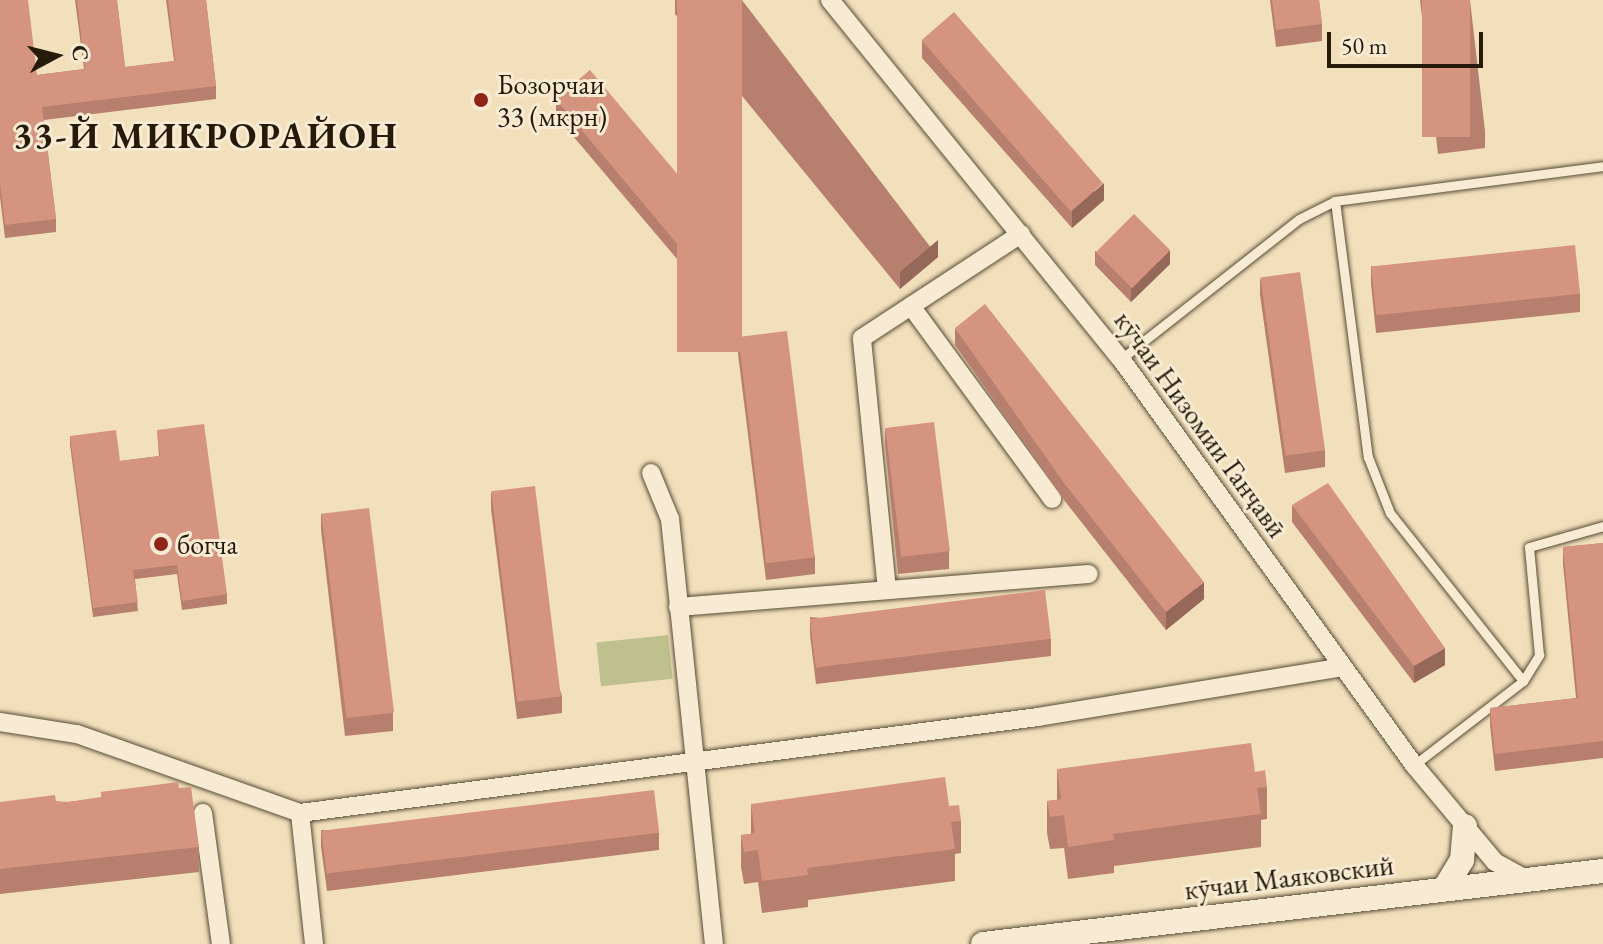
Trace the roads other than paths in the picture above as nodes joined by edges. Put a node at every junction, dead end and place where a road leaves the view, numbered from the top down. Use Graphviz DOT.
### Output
graph roads {
  1 [pos="830,0"];
  2 [pos="1603,166"];
  3 [pos="1335,201"];
  4 [pos="1021,234"];
  5 [pos="911,306"];
  6 [pos="1121,359"];
  7 [pos="651,473"];
  8 [pos="1052,499"];
  9 [pos="1603,526"];
  10 [pos="1089,574"];
  11 [pos="887,590"];
  12 [pos="678,607"];
  13 [pos="1343,667"];
  14 [pos="1523,681"];
  15 [pos="0,722"];
  16 [pos="694,762"];
  17 [pos="1414,765"];
  18 [pos="203,813"];
  19 [pos="300,813"];
  20 [pos="1465,826"];
  21 [pos="1603,871"];
  22 [pos="1526,879"];
  23 [pos="1445,888"];
  24 [pos="1060,939"];
  25 [pos="221,944"];
  26 [pos="314,944"];
  27 [pos="714,944"];
  28 [pos="983,944"];
  1 -- 4 [label="street, кӯчаи Низомии Ганҷавӣ"];
  2 -- 3 [label="lane"];
  3 -- 6 [label="lane"];
  3 -- 14 [label="lane"];
  4 -- 5 [label="street"];
  4 -- 6 [label="street, кӯчаи Низомии Ганҷавӣ"];
  5 -- 8 [label="street"];
  5 -- 11 [label="street"];
  6 -- 13 [label="street, кӯчаи Низомии Ганҷавӣ"];
  7 -- 12 [label="street"];
  9 -- 14 [label="lane"];
  10 -- 11 [label="street"];
  11 -- 12 [label="street"];
  12 -- 16 [label="street"];
  13 -- 16 [label="street"];
  13 -- 17 [label="street, кӯчаи Низомии Ганҷавӣ"];
  14 -- 17 [label="lane"];
  15 -- 19 [label="street"];
  16 -- 19 [label="street"];
  16 -- 27 [label="street"];
  17 -- 20 [label="street, кӯчаи Низомии Ганҷавӣ"];
  18 -- 25 [label="street"];
  19 -- 26 [label="street"];
  20 -- 22 [label="street, кӯчаи Низомии Ганҷавӣ"];
  20 -- 23 [label="street"];
  21 -- 22 [label="street, кӯчаи Маяковский"];
  22 -- 23 [label="street, кӯчаи Маяковский"];
  23 -- 24 [label="street, кӯчаи Маяковский"];
  24 -- 28 [label="street, кӯчаи Маяковский"];
}
